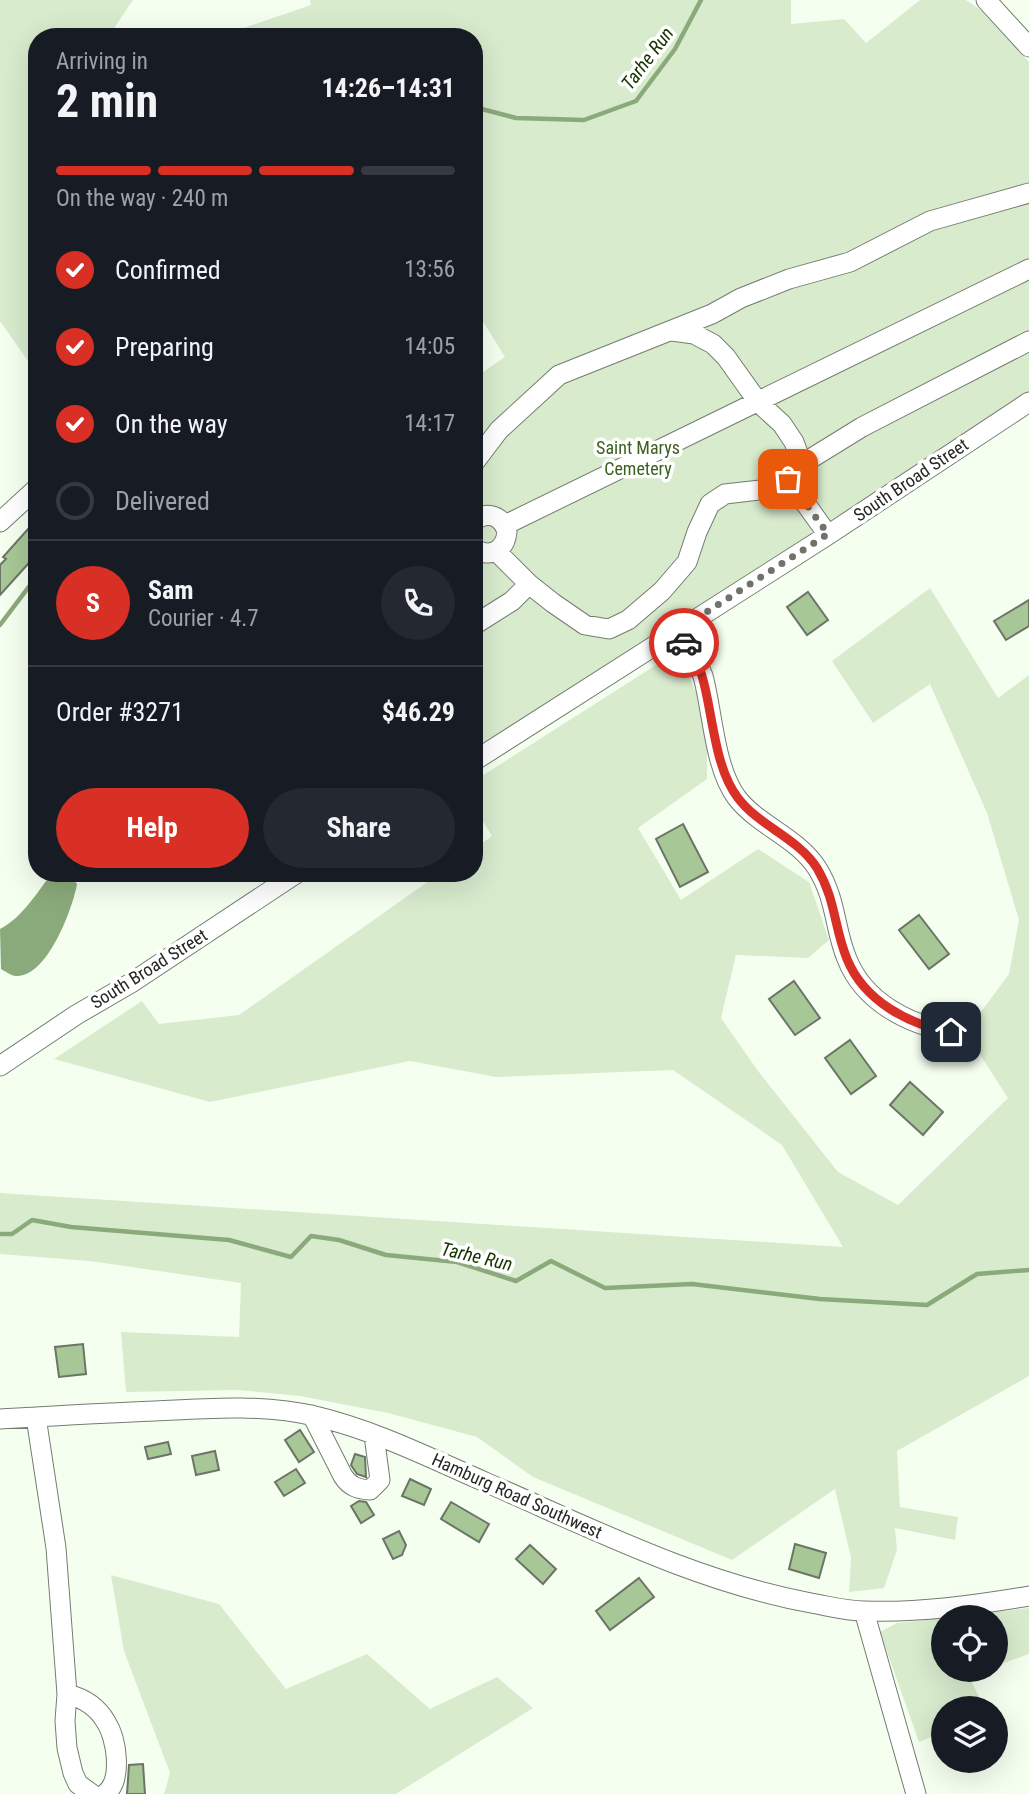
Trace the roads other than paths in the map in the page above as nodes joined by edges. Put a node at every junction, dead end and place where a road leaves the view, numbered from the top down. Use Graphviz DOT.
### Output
graph roads {
  1 [pos="986,0"];
  2 [pos="1029,47"];
  3 [pos="1029,193"];
  4 [pos="1029,269"];
  5 [pos="712,314"];
  6 [pos="671,331"];
  7 [pos="1029,341"];
  8 [pos="713,344"];
  9 [pos="758,402"];
  10 [pos="1029,402"];
  11 [pos="499,430"];
  12 [pos="483,437"];
  13 [pos="483,451"];
  14 [pos="795,471"];
  15 [pos="28,496"];
  16 [pos="483,516"];
  17 [pos="0,522"];
  18 [pos="505,525"];
  19 [pos="828,534"];
  20 [pos="497,552"];
  21 [pos="483,553"];
  22 [pos="529,584"];
  23 [pos="483,619"];
  24 [pos="677,631"];
  25 [pos="483,755"];
  26 [pos="283,882"];
  27 [pos="951,1032"];
  28 [pos="0,1066"];
  29 [pos="312,1415"];
  30 [pos="36,1417"];
  31 [pos="0,1419"];
  32 [pos="374,1435"];
  33 [pos="1029,1596"];
  34 [pos="864,1611"];
  35 [pos="67,1694"];
  36 [pos="92,1794"];
  37 [pos="105,1794"];
  38 [pos="916,1794"];
  1 -- 2 [label="street"];
  3 -- 5 [label="street"];
  4 -- 9 [label="street"];
  5 -- 6 [label="street"];
  5 -- 8 [label="street"];
  6 -- 8 [label="street"];
  6 -- 11 [label="street"];
  7 -- 14 [label="street"];
  8 -- 9 [label="street"];
  9 -- 14 [label="street"];
  9 -- 18 [label="street"];
  10 -- 19 [label="street, South Broad Street"];
  11 -- 12 [label="street"];
  11 -- 13 [label="street"];
  14 -- 19 [label="street"];
  14 -- 22 [label="street"];
  15 -- 17 [label="street"];
  16 -- 18 [label="street"];
  18 -- 20 [label="street"];
  19 -- 24 [label="street, South Broad Street"];
  20 -- 21 [label="street"];
  20 -- 22 [label="street"];
  22 -- 23 [label="street"];
  24 -- 25 [label="street, South Broad Street"];
  24 -- 27 [label="street"];
  26 -- 28 [label="street, South Broad Street"];
  29 -- 30 [label="street, Hamburg Road Southwest"];
  29 -- 32 [label="street, Hamburg Road Southwest"];
  29 -- 32 [label="street"];
  30 -- 31 [label="street, Hamburg Road Southwest"];
  30 -- 35 [label="street"];
  32 -- 34 [label="street, Hamburg Road Southwest"];
  33 -- 34 [label="street, Hamburg Road Southwest"];
  34 -- 38 [label="street"];
  35 -- 36 [label="street"];
  35 -- 37 [label="street"];
}
